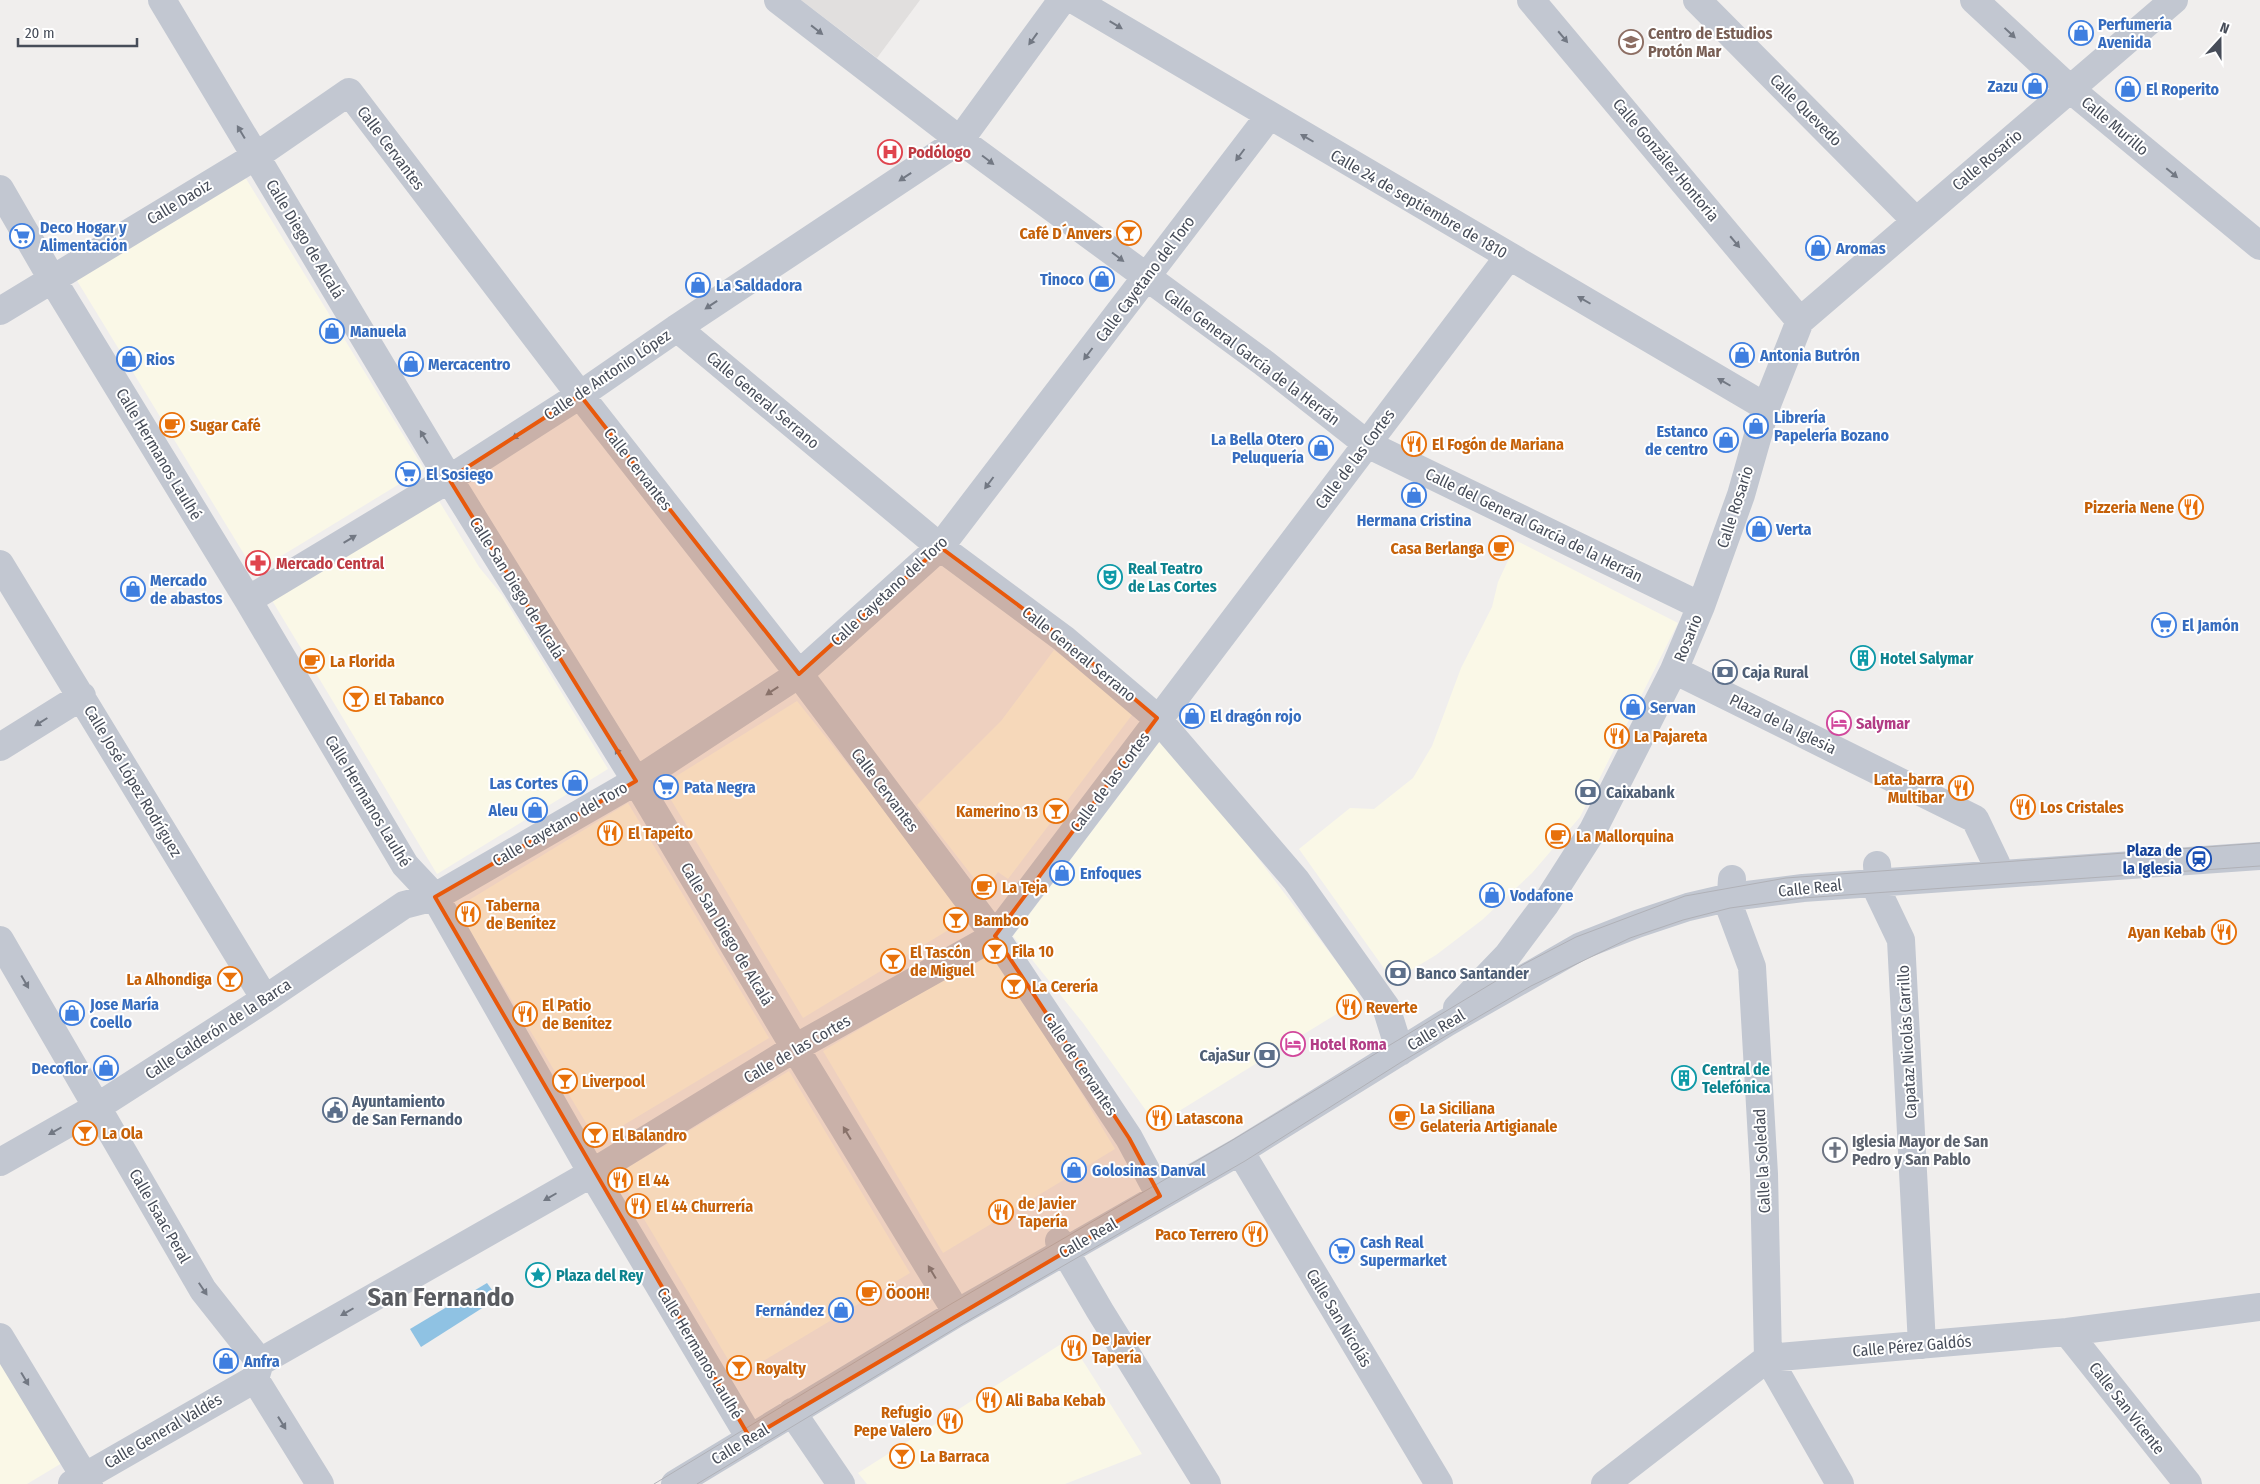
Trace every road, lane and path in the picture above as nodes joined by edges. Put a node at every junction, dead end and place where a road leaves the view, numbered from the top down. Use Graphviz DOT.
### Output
graph roads {
  1 [pos="162,0"];
  2 [pos="778,0"];
  3 [pos="1062,0"];
  4 [pos="1074,0"];
  5 [pos="1531,0"];
  6 [pos="1697,0"];
  7 [pos="1974,0"];
  8 [pos="2174,0"];
  9 [pos="2070,89"];
  10 [pos="1269,116"];
  11 [pos="960,140"];
  12 [pos="256,156"];
  13 [pos="0,189"];
  14 [pos="1915,220"];
  15 [pos="2260,246"];
  16 [pos="1508,256"];
  17 [pos="1146,278"];
  18 [pos="52,279"];
  19 [pos="0,311"];
  20 [pos="1800,321"];
  21 [pos="677,328"];
  22 [pos="580,395"];
  23 [pos="1766,407"];
  24 [pos="1367,444"];
  25 [pos="449,479"];
  26 [pos="940,547"];
  27 [pos="0,564"];
  28 [pos="248,600"];
  29 [pos="1701,606"];
  30 [pos="1674,670"];
  31 [pos="799,674"];
  32 [pos="82,696"];
  33 [pos="1157,718"];
  34 [pos="0,747"];
  35 [pos="636,781"];
  36 [pos="2260,856"];
  37 [pos="1878,873"];
  38 [pos="1998,874"];
  39 [pos="1732,888"];
  40 [pos="435,897"];
  41 [pos="995,936"];
  42 [pos="0,940"];
  43 [pos="265,999"];
  44 [pos="1446,1023"];
  45 [pos="795,1048"];
  46 [pos="1400,1052"];
  47 [pos="97,1107"];
  48 [pos="1240,1151"];
  49 [pos="0,1162"];
  50 [pos="592,1173"];
  51 [pos="1160,1196"];
  52 [pos="1062,1246"];
  53 [pos="2260,1307"];
  54 [pos="957,1314"];
  55 [pos="2067,1332"];
  56 [pos="0,1337"];
  57 [pos="1922,1345"];
  58 [pos="1768,1358"];
  59 [pos="257,1370"];
  60 [pos="792,1412"];
  61 [pos="750,1438"];
  62 [pos="81,1481"];
  63 [pos="320,1484"];
  64 [pos="675,1484"];
  65 [pos="841,1484"];
  66 [pos="1207,1484"];
  67 [pos="1439,1484"];
  68 [pos="1605,1484"];
  69 [pos="1840,1484"];
  70 [pos="2188,1484"];
  12 -- 1 [label="street, Calle Diego de Alcalá, one-way"];
  2 -- 11 [label="street, Calle General García de la Herrán, one-way"];
  3 -- 11 [label="street, one-way"];
  4 -- 10 [label="street, Calle 24 de septiembre de 1810, one-way"];
  5 -- 20 [label="street, Calle González Hontoria, one-way"];
  6 -- 14 [label="street, Calle Quevedo"];
  7 -- 9 [label="street, Calle Murillo, one-way"];
  8 -- 9 [label="street, Calle Rosario"];
  9 -- 14 [label="street, Calle Rosario"];
  9 -- 15 [label="street, Calle Murillo, one-way"];
  16 -- 10 [label="street, Calle 24 de septiembre de 1810, one-way"];
  10 -- 17 [label="street, Calle Cayetano del Toro, one-way"];
  11 -- 17 [label="street, Calle General García de la Herrán, one-way"];
  11 -- 21 [label="street, Calle de Antonio López, one-way"];
  12 -- 18 [label="street, Calle Daoiz"];
  12 -- 22 [label="street, Calle Cervantes"];
  25 -- 12 [label="street, Calle Diego de Alcalá, one-way"];
  13 -- 18 [label="street, Calle Hermanos Laulhé"];
  14 -- 20 [label="street, Calle Rosario"];
  23 -- 16 [label="street, Calle 24 de septiembre de 1810, one-way"];
  16 -- 24 [label="street, Calle de las Cortes"];
  17 -- 24 [label="street, Calle General García de la Herrán"];
  17 -- 26 [label="street, Calle Cayetano del Toro, one-way"];
  18 -- 19 [label="street, Calle Daoiz"];
  18 -- 28 [label="street, Calle Hermanos Laulhé"];
  20 -- 23 [label="street, Calle Rosario"];
  21 -- 22 [label="street, Calle de Antonio López"];
  21 -- 26 [label="street, Calle General Serrano"];
  22 -- 25 [label="street, Calle de Antonio López, one-way"];
  22 -- 31 [label="street, Calle Cervantes"];
  23 -- 29 [label="street, Calle Rosario"];
  24 -- 29 [label="street, Calle del General García de la Herrán"];
  24 -- 33 [label="street, Calle de las Cortes"];
  28 -- 25 [label="street, Calle de Antonio López, one-way"];
  35 -- 25 [label="street, Calle San Diego de Alcalá, one-way"];
  26 -- 31 [label="street, Calle Cayetano del Toro"];
  26 -- 33 [label="street, Calle General Serrano"];
  27 -- 32 [label="street, Calle José López Rodríguez"];
  28 -- 40 [label="street, Calle Hermanos Laulhé"];
  29 -- 30 [label="street, Rosario"];
  30 -- 38 [label="street, Plaza de la Iglesia"];
  30 -- 44 [label="street"];
  31 -- 35 [label="street, Calle Cayetano del Toro, one-way"];
  31 -- 41 [label="street, Calle Cervantes"];
  32 -- 34 [label="street, one-way"];
  32 -- 43 [label="street, Calle José López Rodríguez"];
  33 -- 41 [label="street, Calle de las Cortes"];
  33 -- 46 [label="street, Calle General Serrano"];
  35 -- 40 [label="street, Calle Cayetano del Toro"];
  35 -- 45 [label="street, Calle San Diego de Alcalá"];
  36 -- 38 [label="street, Calle Real"];
  37 -- 38 [label="street, Calle Real"];
  37 -- 39 [label="street, Calle Real"];
  37 -- 57 [label="street, Capataz Nicolás Carrillo"];
  39 -- 44 [label="street, Calle Real"];
  39 -- 58 [label="street, Calle la Soledad"];
  40 -- 43 [label="street, Calle Calderón de la Barca"];
  40 -- 50 [label="street, Calle Hermanos Laulhé"];
  41 -- 45 [label="street, Calle de las Cortes"];
  41 -- 51 [label="street, Calle de Cervantes"];
  42 -- 47 [label="street, Calle Isaac Peral, one-way"];
  43 -- 47 [label="street, Calle Calderón de la Barca"];
  44 -- 46 [label="street, Calle Real"];
  45 -- 50 [label="street, Calle de las Cortes"];
  54 -- 45 [label="street, Calle San Diego de Alcalá, one-way"];
  46 -- 48 [label="street, Calle Real"];
  47 -- 49 [label="street, Calle Calderón de la Barca, one-way"];
  47 -- 59 [label="street, Calle Isaac Peral, one-way"];
  48 -- 51 [label="street, Calle Real"];
  48 -- 67 [label="street, Calle San Nicolás"];
  50 -- 59 [label="street, one-way"];
  50 -- 61 [label="street, Calle Hermanos Laulhé"];
  51 -- 52 [label="street, Calle Real"];
  52 -- 54 [label="street, Calle Real"];
  52 -- 66 [label="street"];
  53 -- 55 [label="street, Calle Pérez Galdós"];
  54 -- 60 [label="street, Calle Real"];
  55 -- 57 [label="street, Calle Pérez Galdós"];
  55 -- 70 [label="street, Calle San Vicente"];
  56 -- 62 [label="street, one-way"];
  57 -- 58 [label="street, Calle Pérez Galdós"];
  58 -- 68 [label="street"];
  58 -- 69 [label="street"];
  59 -- 62 [label="street, Calle General Valdés"];
  59 -- 63 [label="street, Calle Isaac Peral, one-way"];
  60 -- 61 [label="street, Calle Real"];
  60 -- 65 [label="street"];
  61 -- 64 [label="street, Calle Real"];
}
